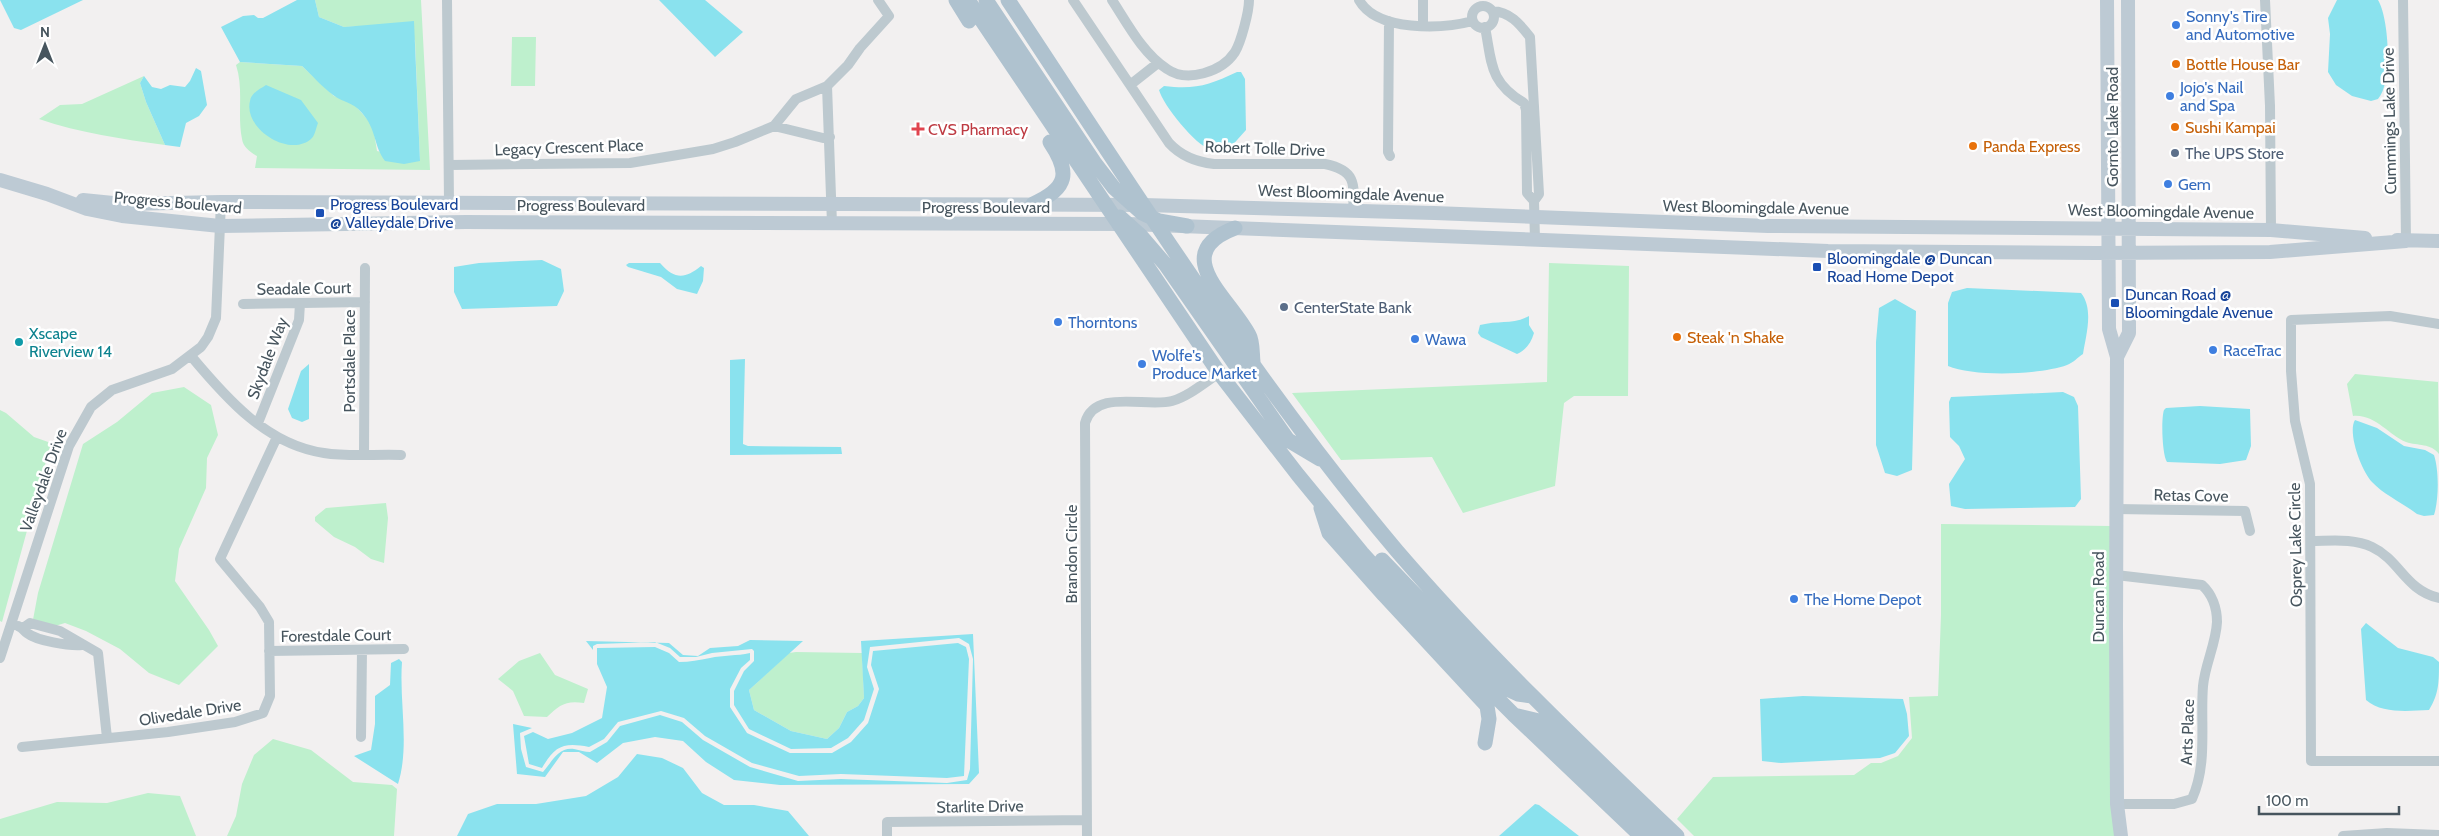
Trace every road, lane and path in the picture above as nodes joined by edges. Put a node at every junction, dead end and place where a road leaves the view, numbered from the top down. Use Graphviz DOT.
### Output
graph roads {
  1 [pos="448,0"];
  2 [pos="878,0"];
  3 [pos="956,0"];
  4 [pos="968,0"];
  5 [pos="986,0"];
  6 [pos="1008,0"];
  7 [pos="1073,0"];
  8 [pos="1112,0"];
  9 [pos="1249,0"];
  10 [pos="1359,0"];
  11 [pos="1422,0"];
  12 [pos="2265,0"];
  13 [pos="2403,0"];
  14 [pos="2128,2"];
  15 [pos="2107,3"];
  16 [pos="1488,6"];
  17 [pos="1389,21"];
  18 [pos="1473,21"];
  19 [pos="1423,25"];
  20 [pos="1485,27"];
  21 [pos="1158,63"];
  22 [pos="1130,85"];
  23 [pos="827,86"];
  24 [pos="774,126"];
  25 [pos="830,137"];
  26 [pos="1390,156"];
  27 [pos="450,165"];
  28 [pos="0,180"];
  29 [pos="47,194"];
  30 [pos="1534,200"];
  31 [pos="221,202"];
  32 [pos="449,202"];
  33 [pos="794,202"];
  34 [pos="832,202"];
  35 [pos="1033,204"];
  36 [pos="1105,205"];
  37 [pos="1137,205"];
  38 [pos="1353,210"];
  39 [pos="1534,217"];
  40 [pos="466,222"];
  41 [pos="591,222"];
  42 [pos="1155,222"];
  43 [pos="832,224"];
  44 [pos="1123,224"];
  45 [pos="220,226"];
  46 [pos="1187,226"];
  47 [pos="1831,227"];
  48 [pos="1235,228"];
  49 [pos="2108,228"];
  50 [pos="2130,228"];
  51 [pos="2271,230"];
  52 [pos="1535,240"];
  53 [pos="2406,241"];
  54 [pos="2439,241"];
  55 [pos="1828,251"];
  56 [pos="2108,253"];
  57 [pos="2129,253"];
  58 [pos="365,268"];
  59 [pos="365,302"];
  60 [pos="300,303"];
  61 [pos="243,304"];
  62 [pos="2439,324"];
  63 [pos="191,356"];
  64 [pos="2117,357"];
  65 [pos="1253,364"];
  66 [pos="1218,373"];
  67 [pos="258,423"];
  68 [pos="278,437"];
  69 [pos="364,454"];
  70 [pos="400,454"];
  71 [pos="1327,463"];
  72 [pos="1318,500"];
  73 [pos="2116,509"];
  74 [pos="2250,531"];
  75 [pos="1351,540"];
  76 [pos="2311,541"];
  77 [pos="2116,575"];
  78 [pos="2439,598"];
  79 [pos="11,624"];
  80 [pos="23,628"];
  81 [pos="47,628"];
  82 [pos="44,639"];
  83 [pos="82,645"];
  84 [pos="404,649"];
  85 [pos="269,650"];
  86 [pos="362,650"];
  87 [pos="0,658"];
  88 [pos="1532,696"];
  89 [pos="1513,714"];
  90 [pos="362,736"];
  91 [pos="107,738"];
  92 [pos="1485,743"];
  93 [pos="22,747"];
  94 [pos="2439,760"];
  95 [pos="2117,804"];
  96 [pos="1087,820"];
  97 [pos="2439,835"];
  98 [pos="887,836"];
  99 [pos="1088,836"];
  100 [pos="1641,836"];
  101 [pos="1659,836"];
  102 [pos="1677,836"];
  103 [pos="2121,836"];
  104 [pos="2342,836"];
  1 -- 27 [label="street"];
  2 -- 23 [label="street"];
  3 -- 35 [label="main road"];
  4 -- 36 [label="main road"];
  5 -- 37 [label="main road"];
  6 -- 37 [label="main road"];
  7 -- 22 [label="street, Robert Tolle Drive"];
  8 -- 21 [label="street"];
  9 -- 21 [label="street"];
  10 -- 17 [label="street"];
  11 -- 19 [label="street"];
  12 -- 51 [label="street"];
  13 -- 53 [label="street, Cummings Lake Drive"];
  14 -- 15 [label="main road"];
  14 -- 50 [label="main road, Gornto Lake Road"];
  15 -- 49 [label="main road, Gornto Lake Road"];
  16 -- 18 [label="street"];
  16 -- 20 [label="street"];
  16 -- 30 [label="street"];
  17 -- 19 [label="street"];
  17 -- 26 [label="street"];
  18 -- 19 [label="street"];
  18 -- 20 [label="street"];
  20 -- 30 [label="street"];
  21 -- 22 [label="street"];
  22 -- 38 [label="street, Robert Tolle Drive"];
  23 -- 24 [label="street"];
  23 -- 25 [label="street"];
  24 -- 25 [label="street"];
  24 -- 27 [label="street, Legacy Crescent Place"];
  25 -- 34 [label="street"];
  27 -- 32 [label="street"];
  28 -- 29 [label="main road, Progress Boulevard"];
  29 -- 31 [label="main road, Progress Boulevard"];
  29 -- 45 [label="main road, Progress Boulevard"];
  30 -- 39 [label="street"];
  31 -- 32 [label="main road, Progress Boulevard"];
  31 -- 45 [label="street, Valleydale Drive"];
  32 -- 33 [label="main road, Progress Boulevard"];
  32 -- 40 [label="main road"];
  33 -- 34 [label="main road, Progress Boulevard"];
  33 -- 41 [label="main road"];
  34 -- 35 [label="main road, Progress Boulevard"];
  34 -- 43 [label="street"];
  35 -- 36 [label="main road, Progress Boulevard"];
  36 -- 37 [label="main road, West Bloomingdale Avenue"];
  36 -- 44 [label="main road"];
  37 -- 38 [label="main road, West Bloomingdale Avenue"];
  37 -- 42 [label="main road"];
  38 -- 39 [label="main road, West Bloomingdale Avenue"];
  39 -- 47 [label="main road, West Bloomingdale Avenue"];
  39 -- 52 [label="street"];
  40 -- 41 [label="main road, Progress Boulevard"];
  40 -- 45 [label="main road, Progress Boulevard"];
  41 -- 43 [label="main road, Progress Boulevard"];
  42 -- 44 [label="main road"];
  42 -- 46 [label="main road"];
  42 -- 65 [label="main road"];
  43 -- 44 [label="main road, Progress Boulevard"];
  44 -- 66 [label="main road"];
  44 -- 71 [label="main road"];
  45 -- 63 [label="street, Valleydale Drive"];
  46 -- 48 [label="main road, West Bloomingdale Avenue"];
  47 -- 49 [label="main road, West Bloomingdale Avenue"];
  47 -- 55 [label="main road"];
  48 -- 52 [label="main road, West Bloomingdale Avenue"];
  48 -- 65 [label="main road"];
  49 -- 50 [label="main road, West Bloomingdale Avenue"];
  49 -- 56 [label="main road, Duncan Road"];
  50 -- 51 [label="main road, West Bloomingdale Avenue"];
  50 -- 57 [label="main road, Gornto Lake Road"];
  51 -- 53 [label="main road, West Bloomingdale Avenue"];
  52 -- 55 [label="main road, West Bloomingdale Avenue"];
  53 -- 54 [label="main road, West Bloomingdale Avenue"];
  53 -- 57 [label="main road, West Bloomingdale Avenue"];
  55 -- 56 [label="main road, West Bloomingdale Avenue"];
  56 -- 57 [label="main road, West Bloomingdale Avenue"];
  56 -- 64 [label="main road, Duncan Road"];
  57 -- 64 [label="main road, Duncan Road"];
  58 -- 59 [label="street, Portsdale Place"];
  59 -- 60 [label="street, Seadale Court"];
  59 -- 69 [label="street, Portsdale Place"];
  60 -- 61 [label="street, Seadale Court"];
  60 -- 67 [label="street, Skydale Way"];
  62 -- 76 [label="street, Osprey Lake Circle"];
  63 -- 67 [label="street"];
  63 -- 79 [label="street, Valleydale Drive"];
  64 -- 73 [label="main road, Duncan Road"];
  65 -- 71 [label="main road"];
  66 -- 72 [label="main road"];
  66 -- 96 [label="street, Brandon Circle"];
  67 -- 68 [label="street"];
  68 -- 69 [label="street"];
  68 -- 85 [label="street, Olivedale Drive"];
  69 -- 70 [label="street"];
  71 -- 88 [label="main road"];
  72 -- 75 [label="main road"];
  72 -- 92 [label="main road"];
  73 -- 74 [label="street, Retas Cove"];
  73 -- 77 [label="main road, Duncan Road"];
  75 -- 88 [label="main road"];
  75 -- 89 [label="main road"];
  76 -- 78 [label="street"];
  76 -- 94 [label="street, Osprey Lake Circle"];
  77 -- 95 [label="main road, Duncan Road"];
  77 -- 95 [label="street, Arts Place"];
  79 -- 80 [label="street"];
  79 -- 87 [label="street, Valleydale Drive"];
  80 -- 81 [label="street"];
  80 -- 82 [label="street"];
  81 -- 82 [label="street"];
  81 -- 83 [label="street"];
  82 -- 83 [label="street"];
  83 -- 91 [label="street"];
  84 -- 86 [label="street, Forestdale Court"];
  85 -- 86 [label="street, Forestdale Court"];
  85 -- 91 [label="street, Olivedale Drive"];
  86 -- 90 [label="street"];
  88 -- 102 [label="main road"];
  89 -- 100 [label="main road"];
  89 -- 101 [label="main road"];
  91 -- 93 [label="street, Olivedale Drive"];
  95 -- 103 [label="main road, Duncan Road"];
  96 -- 98 [label="street, Starlite Drive"];
  96 -- 99 [label="street, Brandon Circle"];
  97 -- 104 [label="street"];
}
